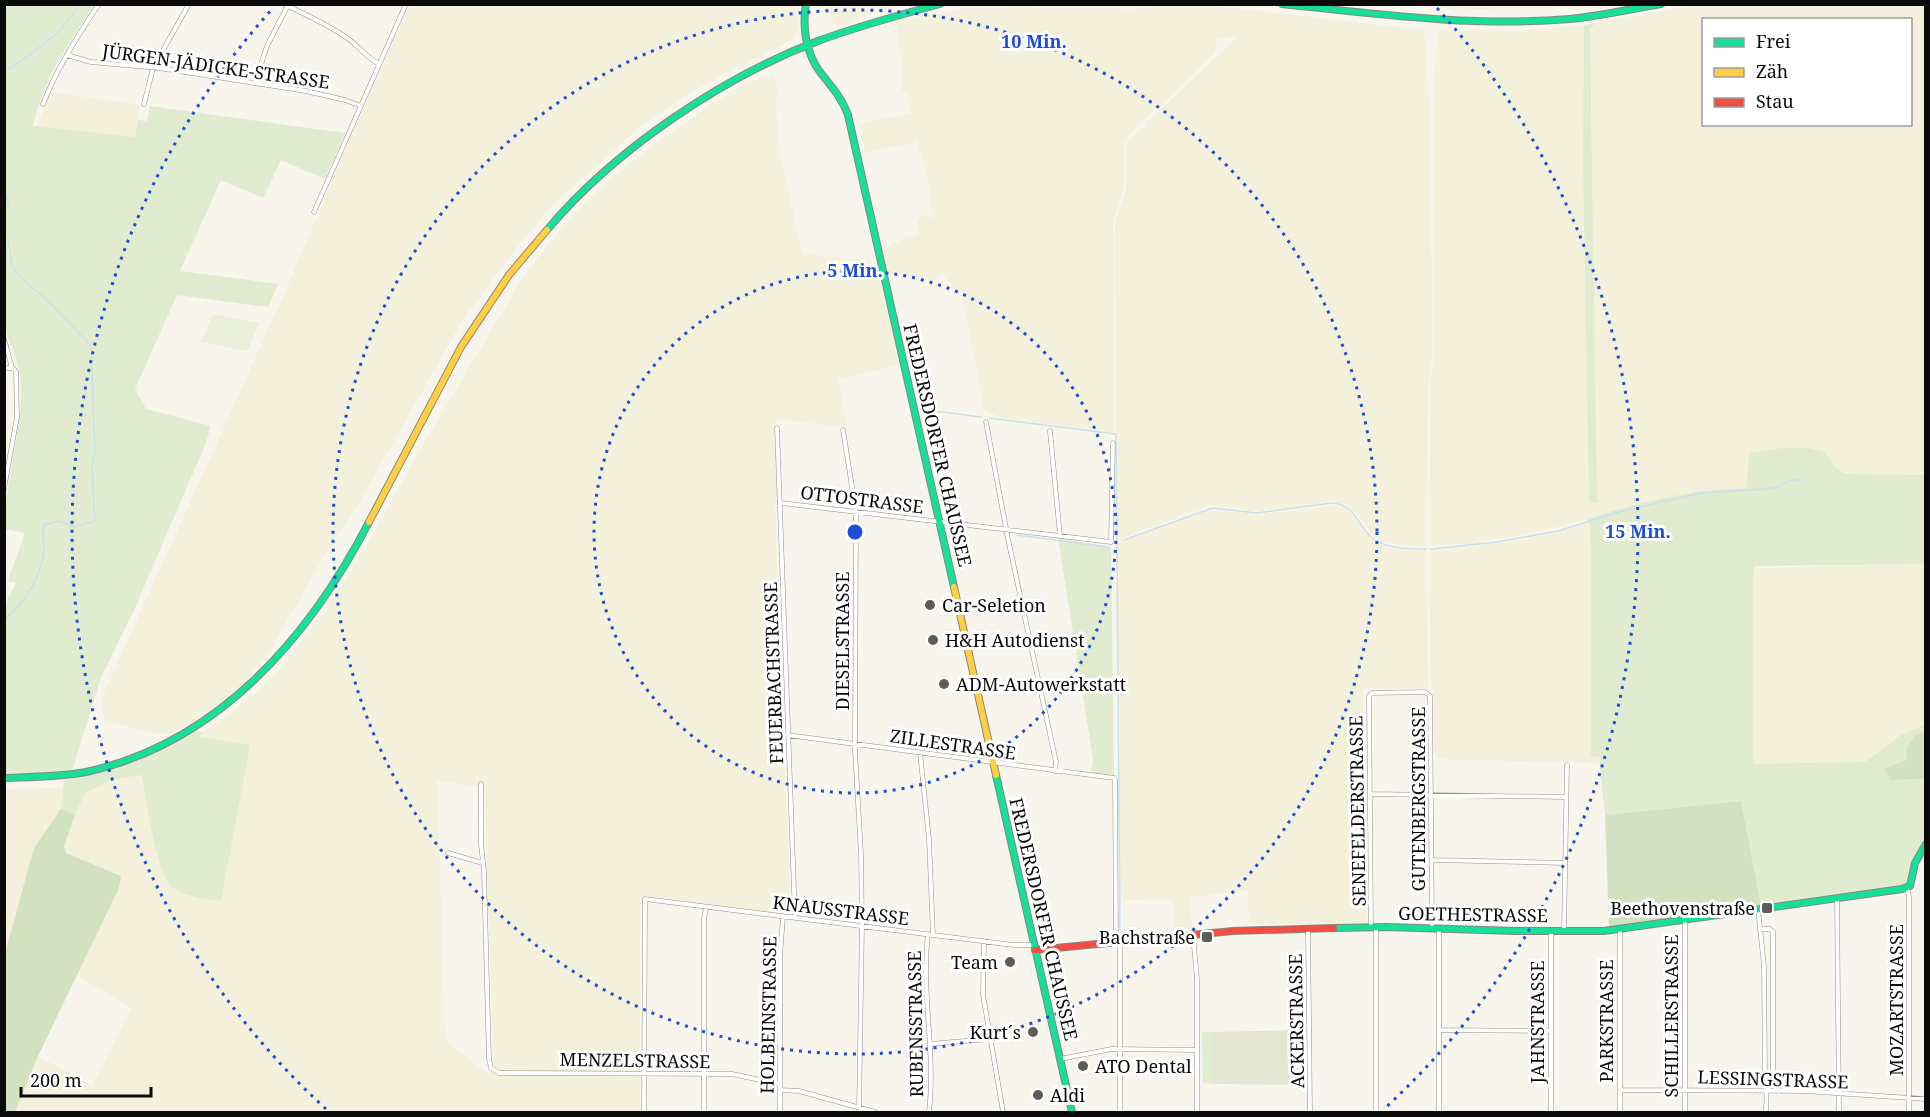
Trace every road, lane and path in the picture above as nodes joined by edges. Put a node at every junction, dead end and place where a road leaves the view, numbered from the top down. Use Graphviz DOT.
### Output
graph roads {
  1 [pos="99,4"];
  2 [pos="189,4"];
  3 [pos="406,4"];
  4 [pos="806,4"];
  5 [pos="940,4"];
  6 [pos="1282,4"];
  7 [pos="1661,4"];
  8 [pos="287,5"];
  9 [pos="808,44"];
  10 [pos="67,55"];
  11 [pos="379,64"];
  12 [pos="153,68"];
  13 [pos="255,82"];
  14 [pos="43,104"];
  15 [pos="144,104"];
  16 [pos="361,106"];
  17 [pos="314,212"];
  18 [pos="4,339"];
  19 [pos="4,368"];
  20 [pos="13,369"];
  21 [pos="986,422"];
  22 [pos="777,428"];
  23 [pos="843,430"];
  24 [pos="1050,432"];
  25 [pos="1113,443"];
  26 [pos="4,489"];
  27 [pos="781,503"];
  28 [pos="856,512"];
  29 [pos="940,522"];
  30 [pos="1006,530"];
  31 [pos="1060,536"];
  32 [pos="1370,694"];
  33 [pos="787,735"];
  34 [pos="855,744"];
  35 [pos="920,753"];
  36 [pos="994,763"];
  37 [pos="1567,765"];
  38 [pos="1055,771"];
  39 [pos="4,778"];
  40 [pos="481,784"];
  41 [pos="1431,793"];
  42 [pos="1370,794"];
  43 [pos="1566,797"];
  44 [pos="1926,844"];
  45 [pos="448,853"];
  46 [pos="1432,860"];
  47 [pos="482,861"];
  48 [pos="1565,863"];
  49 [pos="1907,888"];
  50 [pos="1837,898"];
  51 [pos="706,907"];
  52 [pos="1758,909"];
  53 [pos="783,917"];
  54 [pos="795,917"];
  55 [pos="1685,920"];
  56 [pos="862,925"];
  57 [pos="1373,927"];
  58 [pos="1436,928"];
  59 [pos="1620,928"];
  60 [pos="1308,929"];
  61 [pos="1761,929"];
  62 [pos="1551,931"];
  63 [pos="1564,931"];
  64 [pos="930,934"];
  65 [pos="1193,934"];
  66 [pos="984,941"];
  67 [pos="1118,942"];
  68 [pos="1035,948"];
  69 [pos="1439,1030"];
  70 [pos="1551,1031"];
  71 [pos="989,1040"];
  72 [pos="930,1044"];
  73 [pos="1120,1049"];
  74 [pos="1197,1050"];
  75 [pos="1060,1059"];
  76 [pos="644,1074"];
  77 [pos="704,1075"];
  78 [pos="1767,1079"];
  79 [pos="780,1083"];
  80 [pos="780,1090"];
  81 [pos="1620,1090"];
  82 [pos="1685,1090"];
  83 [pos="1767,1091"];
  84 [pos="1839,1093"];
  85 [pos="1909,1099"];
  86 [pos="1926,1100"];
  87 [pos="859,1110"];
  88 [pos="644,1113"];
  89 [pos="704,1113"];
  90 [pos="780,1113"];
  91 [pos="875,1113"];
  92 [pos="929,1113"];
  93 [pos="1003,1113"];
  94 [pos="1072,1113"];
  95 [pos="1120,1113"];
  96 [pos="1197,1113"];
  97 [pos="1310,1113"];
  98 [pos="1376,1113"];
  99 [pos="1439,1113"];
  100 [pos="1551,1113"];
  101 [pos="1620,1113"];
  102 [pos="1684,1113"];
  103 [pos="1766,1113"];
  104 [pos="1839,1113"];
  105 [pos="1910,1113"];
  1 -- 10 [label="street"];
  2 -- 12 [label="street"];
  3 -- 11 [label="street"];
  4 -- 9 [label="main road, FREDERSDORFER CHAUSSEE"];
  5 -- 9 [label="main road"];
  6 -- 7 [label="main road"];
  8 -- 11 [label="street"];
  8 -- 13 [label="street"];
  9 -- 29 [label="main road, FREDERSDORFER CHAUSSEE"];
  9 -- 39 [label="main road"];
  10 -- 12 [label="street, JÜRGEN-JÄDICKE-STRASSE"];
  10 -- 14 [label="street"];
  11 -- 16 [label="street"];
  12 -- 13 [label="street, JÜRGEN-JÄDICKE-STRASSE"];
  12 -- 15 [label="street"];
  13 -- 16 [label="street, JÜRGEN-JÄDICKE-STRASSE"];
  16 -- 17 [label="street"];
  18 -- 20 [label="street"];
  19 -- 20 [label="street"];
  20 -- 26 [label="street"];
  21 -- 30 [label="street"];
  22 -- 27 [label="street, FEUERBACHSTRASSE"];
  23 -- 28 [label="street, DIESELSTRASSE"];
  24 -- 31 [label="street"];
  25 -- 31 [label="street, OTTOSTRASSE"];
  27 -- 28 [label="street, OTTOSTRASSE"];
  27 -- 33 [label="street, FEUERBACHSTRASSE"];
  28 -- 29 [label="street, OTTOSTRASSE"];
  28 -- 34 [label="street, DIESELSTRASSE"];
  29 -- 30 [label="street, OTTOSTRASSE"];
  29 -- 36 [label="main road, FREDERSDORFER CHAUSSEE"];
  30 -- 31 [label="street, OTTOSTRASSE"];
  30 -- 38 [label="street"];
  32 -- 41 [label="street, GUTENBERGSTRASSE"];
  32 -- 42 [label="street, SENEFELDERSTRASSE"];
  33 -- 34 [label="street, ZILLESTRASSE"];
  33 -- 54 [label="street, FEUERBACHSTRASSE"];
  34 -- 35 [label="street, ZILLESTRASSE"];
  34 -- 56 [label="street, DIESELSTRASSE"];
  35 -- 36 [label="street, ZILLESTRASSE"];
  35 -- 64 [label="street, RUBENSSTRASSE"];
  36 -- 38 [label="street, ZILLESTRASSE"];
  36 -- 68 [label="main road, FREDERSDORFER CHAUSSEE"];
  37 -- 43 [label="street"];
  38 -- 67 [label="street, ZILLESTRASSE"];
  40 -- 47 [label="street"];
  41 -- 42 [label="street"];
  41 -- 43 [label="street"];
  41 -- 46 [label="street, GUTENBERGSTRASSE"];
  42 -- 57 [label="street, SENEFELDERSTRASSE"];
  43 -- 48 [label="street"];
  44 -- 49 [label="main road"];
  45 -- 47 [label="street"];
  46 -- 48 [label="street"];
  46 -- 58 [label="street, GUTENBERGSTRASSE"];
  47 -- 76 [label="street, MENZELSTRASSE"];
  48 -- 63 [label="street"];
  49 -- 50 [label="main road, GOETHESTRASSE"];
  49 -- 85 [label="street, MOZARTSTRASSE"];
  50 -- 52 [label="main road, GOETHESTRASSE"];
  50 -- 84 [label="street"];
  51 -- 53 [label="street, KNAUSSTRASSE"];
  51 -- 76 [label="street, KNAUSSTRASSE"];
  51 -- 77 [label="street"];
  52 -- 55 [label="main road, GOETHESTRASSE"];
  52 -- 61 [label="street"];
  53 -- 54 [label="street, KNAUSSTRASSE"];
  53 -- 79 [label="street, HOLBEINSTRASSE"];
  54 -- 56 [label="street, KNAUSSTRASSE"];
  55 -- 59 [label="main road, GOETHESTRASSE"];
  55 -- 82 [label="street, SCHILLERSTRASSE"];
  56 -- 64 [label="street, KNAUSSTRASSE"];
  56 -- 87 [label="street, DIESELSTRASSE"];
  57 -- 58 [label="main road, GOETHESTRASSE"];
  57 -- 60 [label="main road, GOETHESTRASSE"];
  57 -- 98 [label="street, SENEFELDERSTRASSE"];
  58 -- 62 [label="main road, GOETHESTRASSE"];
  58 -- 69 [label="street, GUTENBERGSTRASSE"];
  59 -- 63 [label="main road, GOETHESTRASSE"];
  59 -- 81 [label="street, PARKSTRASSE"];
  60 -- 65 [label="main road, GOETHESTRASSE"];
  60 -- 97 [label="street, ACKERSTRASSE"];
  61 -- 78 [label="street"];
  61 -- 78 [label="street"];
  62 -- 63 [label="main road, GOETHESTRASSE"];
  62 -- 70 [label="street, JAHNSTRASSE"];
  64 -- 66 [label="street, KNAUSSTRASSE"];
  64 -- 72 [label="street, RUBENSSTRASSE"];
  65 -- 67 [label="main road, GOETHESTRASSE"];
  65 -- 74 [label="street"];
  66 -- 68 [label="street, KNAUSSTRASSE"];
  66 -- 71 [label="street"];
  67 -- 68 [label="main road, GOETHESTRASSE"];
  67 -- 73 [label="street"];
  68 -- 75 [label="main road, FREDERSDORFER CHAUSSEE"];
  69 -- 70 [label="street"];
  69 -- 99 [label="street, GUTENBERGSTRASSE"];
  70 -- 100 [label="street, JAHNSTRASSE"];
  71 -- 72 [label="street"];
  71 -- 93 [label="street"];
  72 -- 92 [label="street, RUBENSSTRASSE"];
  73 -- 74 [label="street"];
  73 -- 75 [label="street"];
  73 -- 95 [label="street"];
  74 -- 96 [label="street"];
  75 -- 94 [label="main road, FREDERSDORFER CHAUSSEE"];
  76 -- 77 [label="street, MENZELSTRASSE"];
  76 -- 88 [label="street"];
  77 -- 79 [label="street, MENZELSTRASSE"];
  77 -- 89 [label="street"];
  78 -- 83 [label="street"];
  79 -- 80 [label="street, HOLBEINSTRASSE"];
  80 -- 87 [label="street"];
  80 -- 90 [label="street, HOLBEINSTRASSE"];
  81 -- 82 [label="street, LESSINGSTRASSE"];
  81 -- 101 [label="street, PARKSTRASSE"];
  82 -- 83 [label="street, LESSINGSTRASSE"];
  82 -- 102 [label="street, SCHILLERSTRASSE"];
  83 -- 84 [label="street, LESSINGSTRASSE"];
  83 -- 103 [label="street"];
  84 -- 85 [label="street, LESSINGSTRASSE"];
  84 -- 104 [label="street"];
  85 -- 86 [label="street, LESSINGSTRASSE"];
  85 -- 105 [label="street, MOZARTSTRASSE"];
  87 -- 91 [label="street"];
}
